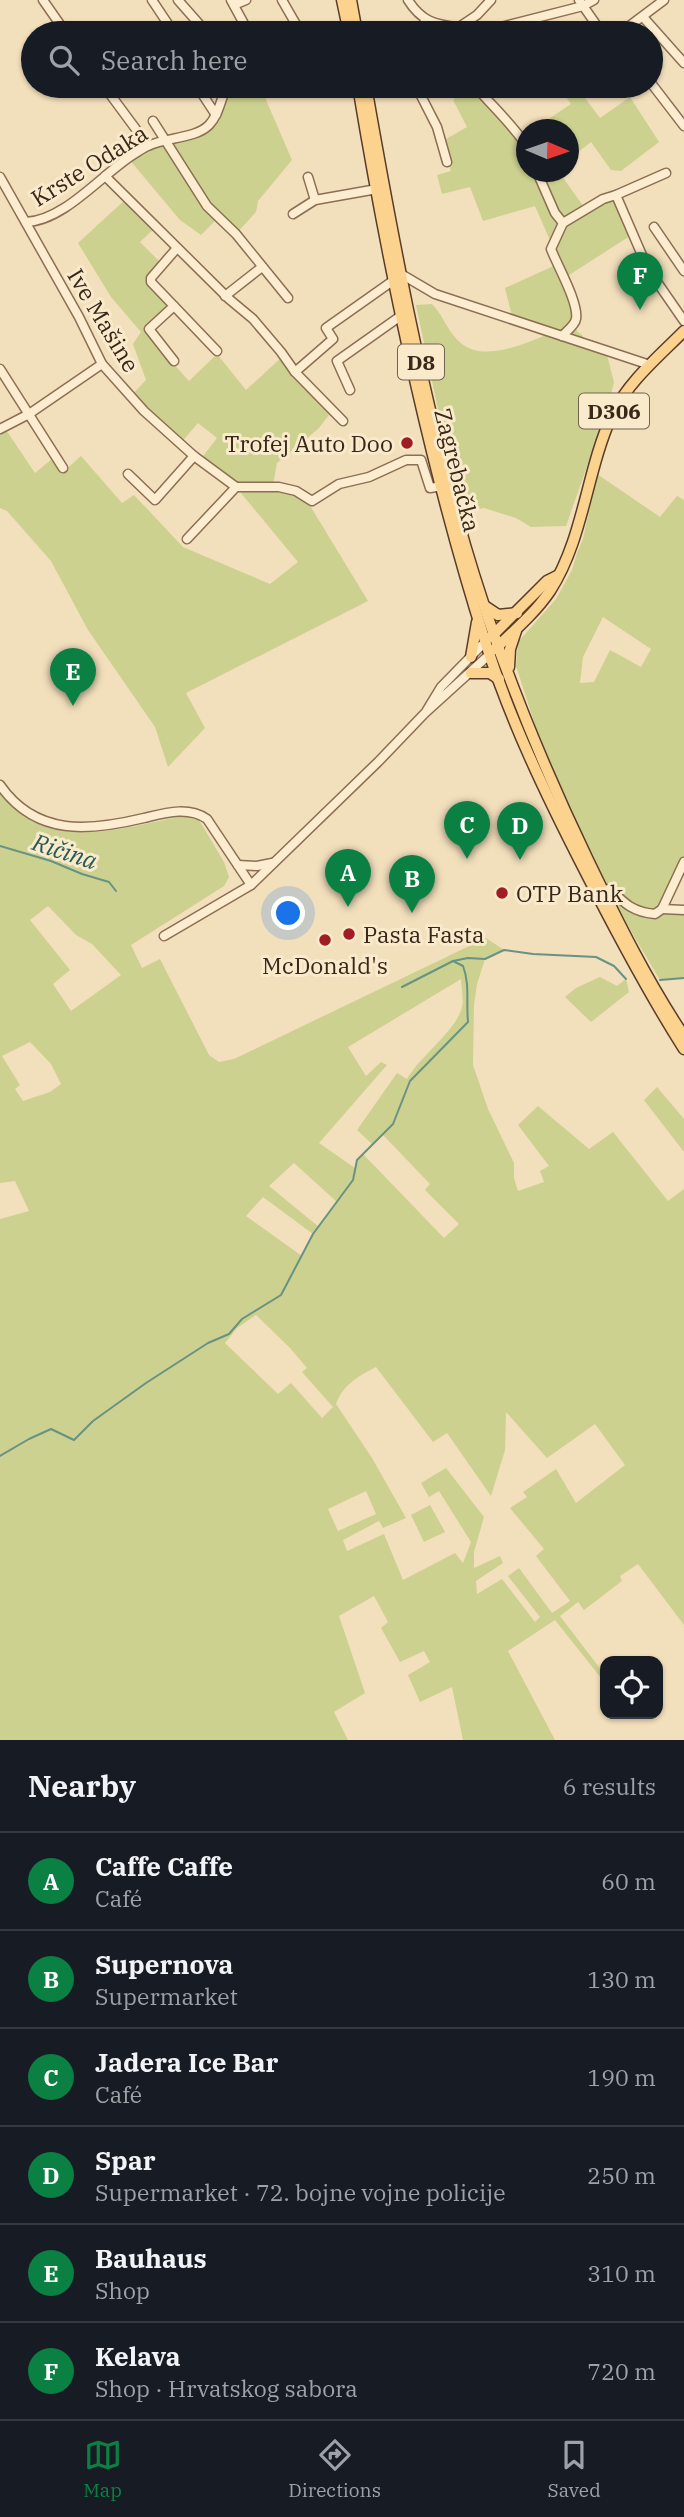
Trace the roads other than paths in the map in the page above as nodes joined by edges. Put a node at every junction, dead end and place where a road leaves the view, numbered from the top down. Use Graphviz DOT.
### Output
graph roads {
  1 [pos="43,0"];
  2 [pos="152,0"];
  3 [pos="178,0"];
  4 [pos="246,0"];
  5 [pos="282,0"];
  6 [pos="342,0"];
  7 [pos="351,0"];
  8 [pos="408,0"];
  9 [pos="491,0"];
  10 [pos="594,0"];
  11 [pos="664,0"];
  12 [pos="233,3"];
  13 [pos="581,3"];
  14 [pos="643,17"];
  15 [pos="423,19"];
  16 [pos="58,21"];
  17 [pos="166,21"];
  18 [pos="196,21"];
  19 [pos="243,21"];
  20 [pos="294,21"];
  21 [pos="346,21"];
  22 [pos="355,21"];
  23 [pos="427,21"];
  24 [pos="468,21"];
  25 [pos="519,21"];
  26 [pos="594,21"];
  27 [pos="637,21"];
  28 [pos="647,21"];
  29 [pos="663,39"];
  30 [pos="684,63"];
  31 [pos="113,98"];
  32 [pos="205,98"];
  33 [pos="222,98"];
  34 [pos="360,98"];
  35 [pos="368,98"];
  36 [pos="422,98"];
  37 [pos="486,98"];
  38 [pos="663,98"];
  39 [pos="216,115"];
  40 [pos="153,121"];
  41 [pos="684,126"];
  42 [pos="516,129"];
  43 [pos="138,132"];
  44 [pos="167,140"];
  45 [pos="447,162"];
  46 [pos="666,173"];
  47 [pos="105,176"];
  48 [pos="0,177"];
  49 [pos="307,177"];
  50 [pos="541,182"];
  51 [pos="377,189"];
  52 [pos="616,195"];
  53 [pos="315,200"];
  54 [pos="293,214"];
  55 [pos="26,222"];
  56 [pos="563,223"];
  57 [pos="654,227"];
  58 [pos="177,248"];
  59 [pos="262,267"];
  60 [pos="684,271"];
  61 [pos="398,277"];
  62 [pos="225,296"];
  63 [pos="288,298"];
  64 [pos="174,306"];
  65 [pos="401,315"];
  66 [pos="684,321"];
  67 [pos="684,331"];
  68 [pos="562,336"];
  69 [pos="217,351"];
  70 [pos="174,361"];
  71 [pos="102,364"];
  72 [pos="650,365"];
  73 [pos="0,369"];
  74 [pos="295,372"];
  75 [pos="350,390"];
  76 [pos="29,414"];
  77 [pos="343,421"];
  78 [pos="0,429"];
  79 [pos="194,456"];
  80 [pos="63,468"];
  81 [pos="128,474"];
  82 [pos="442,486"];
  83 [pos="236,487"];
  84 [pos="187,539"];
  85 [pos="557,575"];
  86 [pos="486,607"];
  87 [pos="517,612"];
  88 [pos="479,618"];
  89 [pos="519,626"];
  90 [pos="495,634"];
  91 [pos="485,642"];
  92 [pos="498,646"];
  93 [pos="490,654"];
  94 [pos="471,657"];
  95 [pos="471,673"];
  96 [pos="504,677"];
  97 [pos="425,713"];
  98 [pos="0,785"];
  99 [pos="275,862"];
  100 [pos="684,862"];
  101 [pos="238,865"];
  102 [pos="251,885"];
  103 [pos="603,890"];
  104 [pos="662,909"];
  105 [pos="684,909"];
  106 [pos="164,936"];
  107 [pos="684,1036"];
  108 [pos="684,1049"];
  1 -- 16 [label="street"];
  2 -- 17 [label="street"];
  3 -- 18 [label="street"];
  4 -- 12 [label="street"];
  5 -- 20 [label="street"];
  6 -- 21 [label="main road"];
  7 -- 22 [label="main road"];
  8 -- 15 [label="street"];
  9 -- 24 [label="street"];
  10 -- 13 [label="street"];
  11 -- 14 [label="street"];
  12 -- 19 [label="street"];
  13 -- 25 [label="street"];
  13 -- 26 [label="street"];
  14 -- 27 [label="street"];
  14 -- 28 [label="street"];
  15 -- 23 [label="street"];
  29 -- 30 [label="street"];
  31 -- 43 [label="street"];
  32 -- 39 [label="street"];
  33 -- 39 [label="street"];
  34 -- 51 [label="main road, Zagrebačka / D8"];
  35 -- 61 [label="main road, Zagrebačka / D8"];
  36 -- 45 [label="street"];
  37 -- 42 [label="street"];
  38 -- 41 [label="street"];
  39 -- 44 [label="street, Krste Odaka"];
  40 -- 44 [label="street"];
  44 -- 47 [label="street, Krste Odaka"];
  44 -- 59 [label="street"];
  46 -- 52 [label="street"];
  47 -- 55 [label="street, Krste Odaka"];
  47 -- 58 [label="street"];
  48 -- 55 [label="street, Ive Mašine"];
  49 -- 53 [label="street"];
  50 -- 56 [label="street"];
  51 -- 53 [label="street"];
  51 -- 61 [label="main road, Zagrebačka / D8"];
  52 -- 56 [label="street"];
  52 -- 66 [label="street"];
  53 -- 54 [label="street"];
  55 -- 71 [label="street, Ive Mašine"];
  56 -- 68 [label="street"];
  57 -- 60 [label="street"];
  58 -- 62 [label="street"];
  58 -- 64 [label="street"];
  59 -- 62 [label="street"];
  59 -- 63 [label="street"];
  61 -- 65 [label="main road, Zagrebačka / D8"];
  61 -- 68 [label="street"];
  61 -- 74 [label="street"];
  61 -- 86 [label="main road, Zagrebačka / D8"];
  62 -- 74 [label="street"];
  64 -- 69 [label="street"];
  64 -- 70 [label="street"];
  65 -- 75 [label="street"];
  65 -- 82 [label="main road, Zagrebačka / D8"];
  67 -- 72 [label="main road, D306"];
  68 -- 72 [label="street"];
  71 -- 76 [label="street"];
  71 -- 79 [label="street, Ive Mašine"];
  72 -- 85 [label="main road, D306"];
  73 -- 76 [label="street"];
  74 -- 77 [label="street"];
  76 -- 78 [label="street"];
  76 -- 80 [label="street"];
  79 -- 81 [label="street"];
  79 -- 83 [label="street, Ive Mašine"];
  82 -- 83 [label="street"];
  82 -- 88 [label="main road, Zagrebačka / D8"];
  83 -- 84 [label="street"];
  85 -- 87 [label="main road, D306"];
  85 -- 89 [label="main road, D306"];
  86 -- 87 [label="main road"];
  86 -- 90 [label="main road, Zagrebačka / D8"];
  87 -- 90 [label="main road, D306"];
  88 -- 91 [label="main road, Zagrebačka / D8"];
  88 -- 94 [label="main road"];
  89 -- 92 [label="main road, D306"];
  89 -- 96 [label="main road"];
  90 -- 91 [label="main road"];
  90 -- 92 [label="main road, Zagrebačka / D8"];
  91 -- 93 [label="main road, Zagrebačka / D8"];
  91 -- 94 [label="street"];
  92 -- 93 [label="main road"];
  92 -- 96 [label="main road, D8"];
  93 -- 95 [label="street"];
  93 -- 96 [label="main road, D8"];
  94 -- 97 [label="street"];
  95 -- 96 [label="main road"];
  95 -- 97 [label="street"];
  96 -- 103 [label="main road, D8"];
  96 -- 108 [label="main road, D8"];
  97 -- 99 [label="street"];
  98 -- 101 [label="street"];
  99 -- 101 [label="street"];
  99 -- 102 [label="street"];
  100 -- 104 [label="street"];
  101 -- 102 [label="street"];
  102 -- 106 [label="street"];
  103 -- 104 [label="street"];
  103 -- 107 [label="main road, D8"];
  104 -- 105 [label="street"];
}
